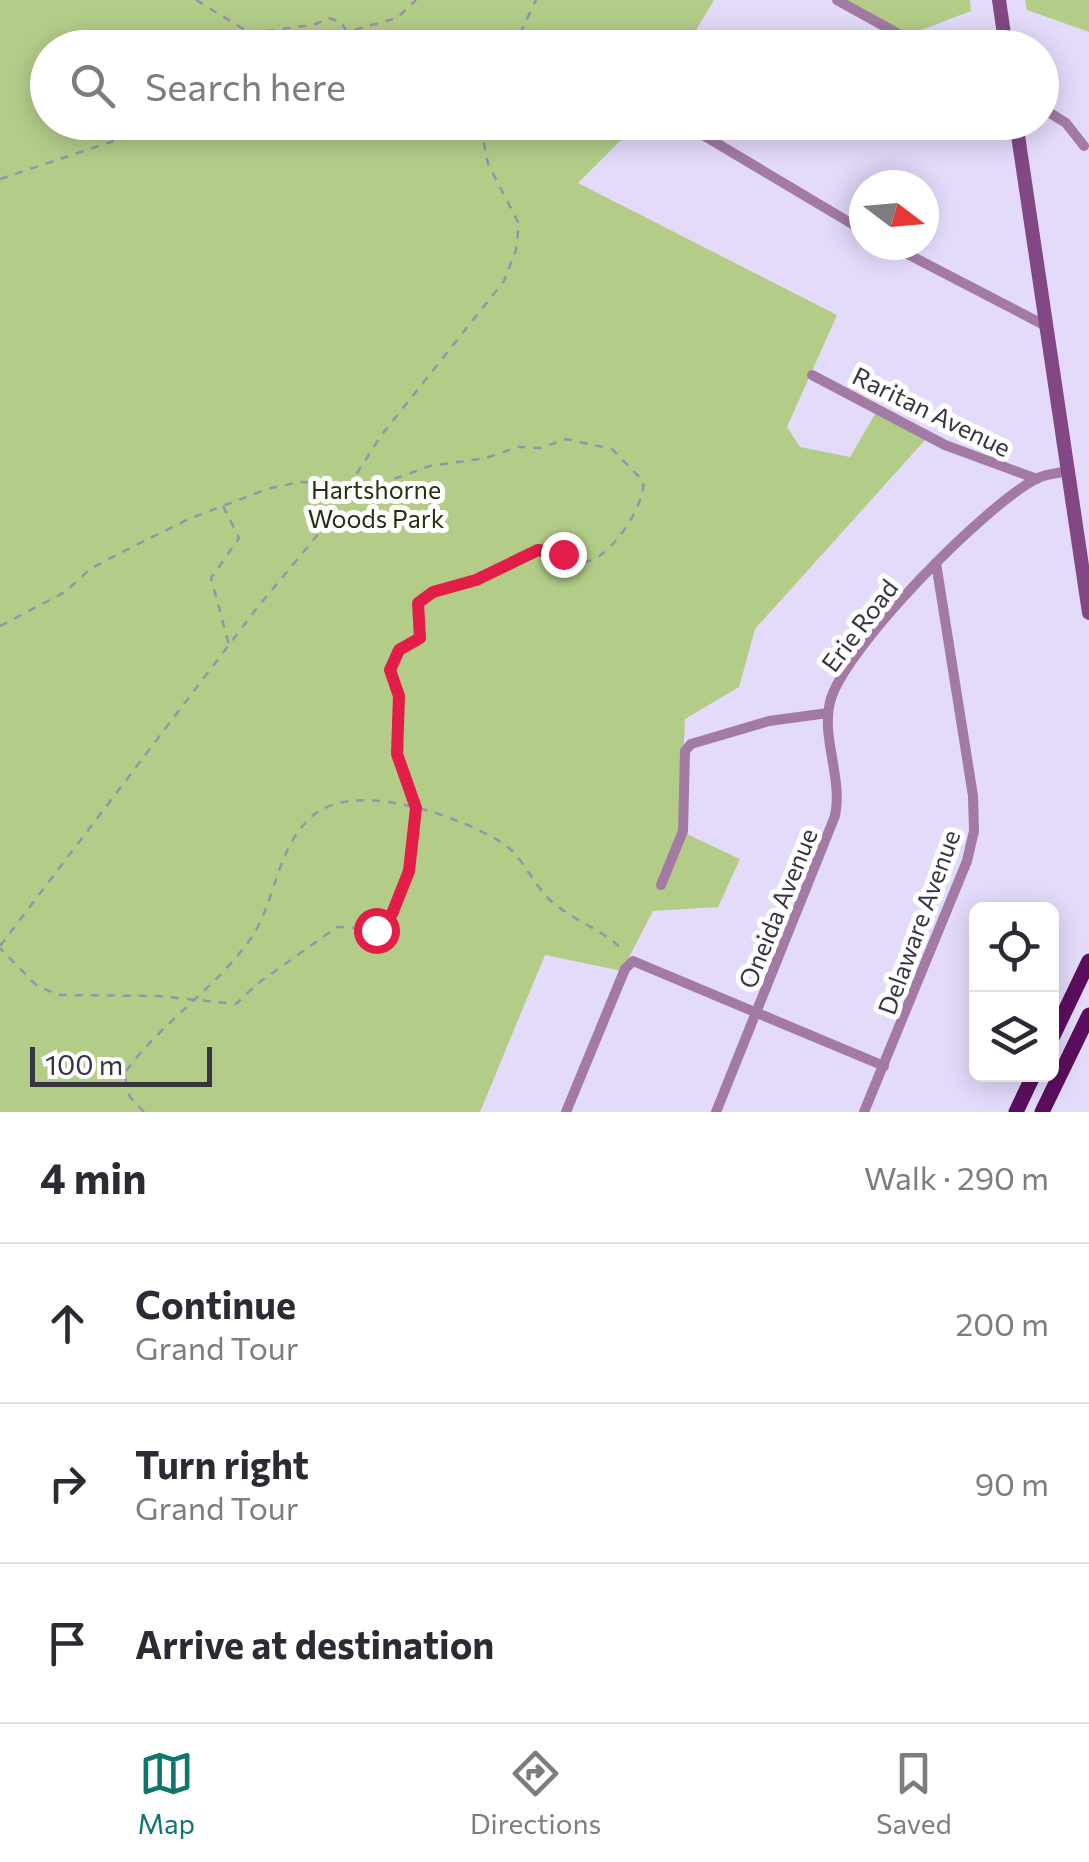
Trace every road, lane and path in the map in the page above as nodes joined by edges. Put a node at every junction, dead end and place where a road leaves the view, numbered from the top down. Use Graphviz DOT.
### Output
graph roads {
  1 [pos="196,0"];
  2 [pos="416,0"];
  3 [pos="536,0"];
  4 [pos="837,0"];
  5 [pos="999,0"];
  6 [pos="244,30"];
  7 [pos="278,30"];
  8 [pos="346,30"];
  9 [pos="354,30"];
  10 [pos="522,30"];
  11 [pos="891,30"];
  12 [pos="1003,30"];
  13 [pos="1059,119"];
  14 [pos="118,140"];
  15 [pos="483,140"];
  16 [pos="711,140"];
  17 [pos="1019,140"];
  18 [pos="1084,146"];
  19 [pos="0,179"];
  20 [pos="849,222"];
  21 [pos="919,260"];
  22 [pos="1046,326"];
  23 [pos="812,375"];
  24 [pos="1068,471"];
  25 [pos="1037,478"];
  26 [pos="348,482"];
  27 [pos="223,504"];
  28 [pos="936,563"];
  29 [pos="1089,613"];
  30 [pos="0,626"];
  31 [pos="229,645"];
  32 [pos="828,714"];
  33 [pos="416,808"];
  34 [pos="662,885"];
  35 [pos="0,947"];
  36 [pos="1089,960"];
  37 [pos="633,961"];
  38 [pos="194,999"];
  39 [pos="756,1013"];
  40 [pos="1089,1015"];
  41 [pos="1059,1023"];
  42 [pos="884,1066"];
  43 [pos="1030,1082"];
  44 [pos="144,1112"];
  45 [pos="566,1112"];
  46 [pos="716,1112"];
  47 [pos="864,1112"];
  48 [pos="1016,1112"];
  49 [pos="1042,1112"];
  1 -- 6 [label="path"];
  2 -- 9 [label="path"];
  3 -- 10 [label="path"];
  4 -- 11 [label="street"];
  5 -- 12 [label="main road"];
  7 -- 8 [label="path"];
  13 -- 18 [label="street"];
  14 -- 19 [label="path"];
  15 -- 26 [label="path"];
  16 -- 20 [label="street"];
  17 -- 22 [label="main road"];
  21 -- 22 [label="street"];
  22 -- 24 [label="main road"];
  23 -- 25 [label="street, Raritan Avenue"];
  24 -- 25 [label="street, Erie Road"];
  24 -- 29 [label="main road"];
  25 -- 28 [label="street, Erie Road"];
  26 -- 27 [label="path"];
  26 -- 31 [label="path"];
  26 -- 33 [label="path"];
  27 -- 30 [label="path"];
  27 -- 31 [label="path"];
  28 -- 32 [label="street, Erie Road"];
  28 -- 42 [label="street, Delaware Avenue"];
  31 -- 35 [label="path"];
  32 -- 34 [label="street"];
  32 -- 39 [label="street, Oneida Avenue"];
  33 -- 37 [label="path"];
  33 -- 38 [label="path"];
  33 -- 38 [label="path"];
  35 -- 38 [label="path"];
  36 -- 41 [label="highway"];
  37 -- 39 [label="street"];
  37 -- 45 [label="street"];
  38 -- 44 [label="path"];
  39 -- 42 [label="street"];
  39 -- 46 [label="street, Oneida Avenue"];
  40 -- 49 [label="highway"];
  42 -- 47 [label="street, Delaware Avenue"];
  43 -- 48 [label="highway"];
}
